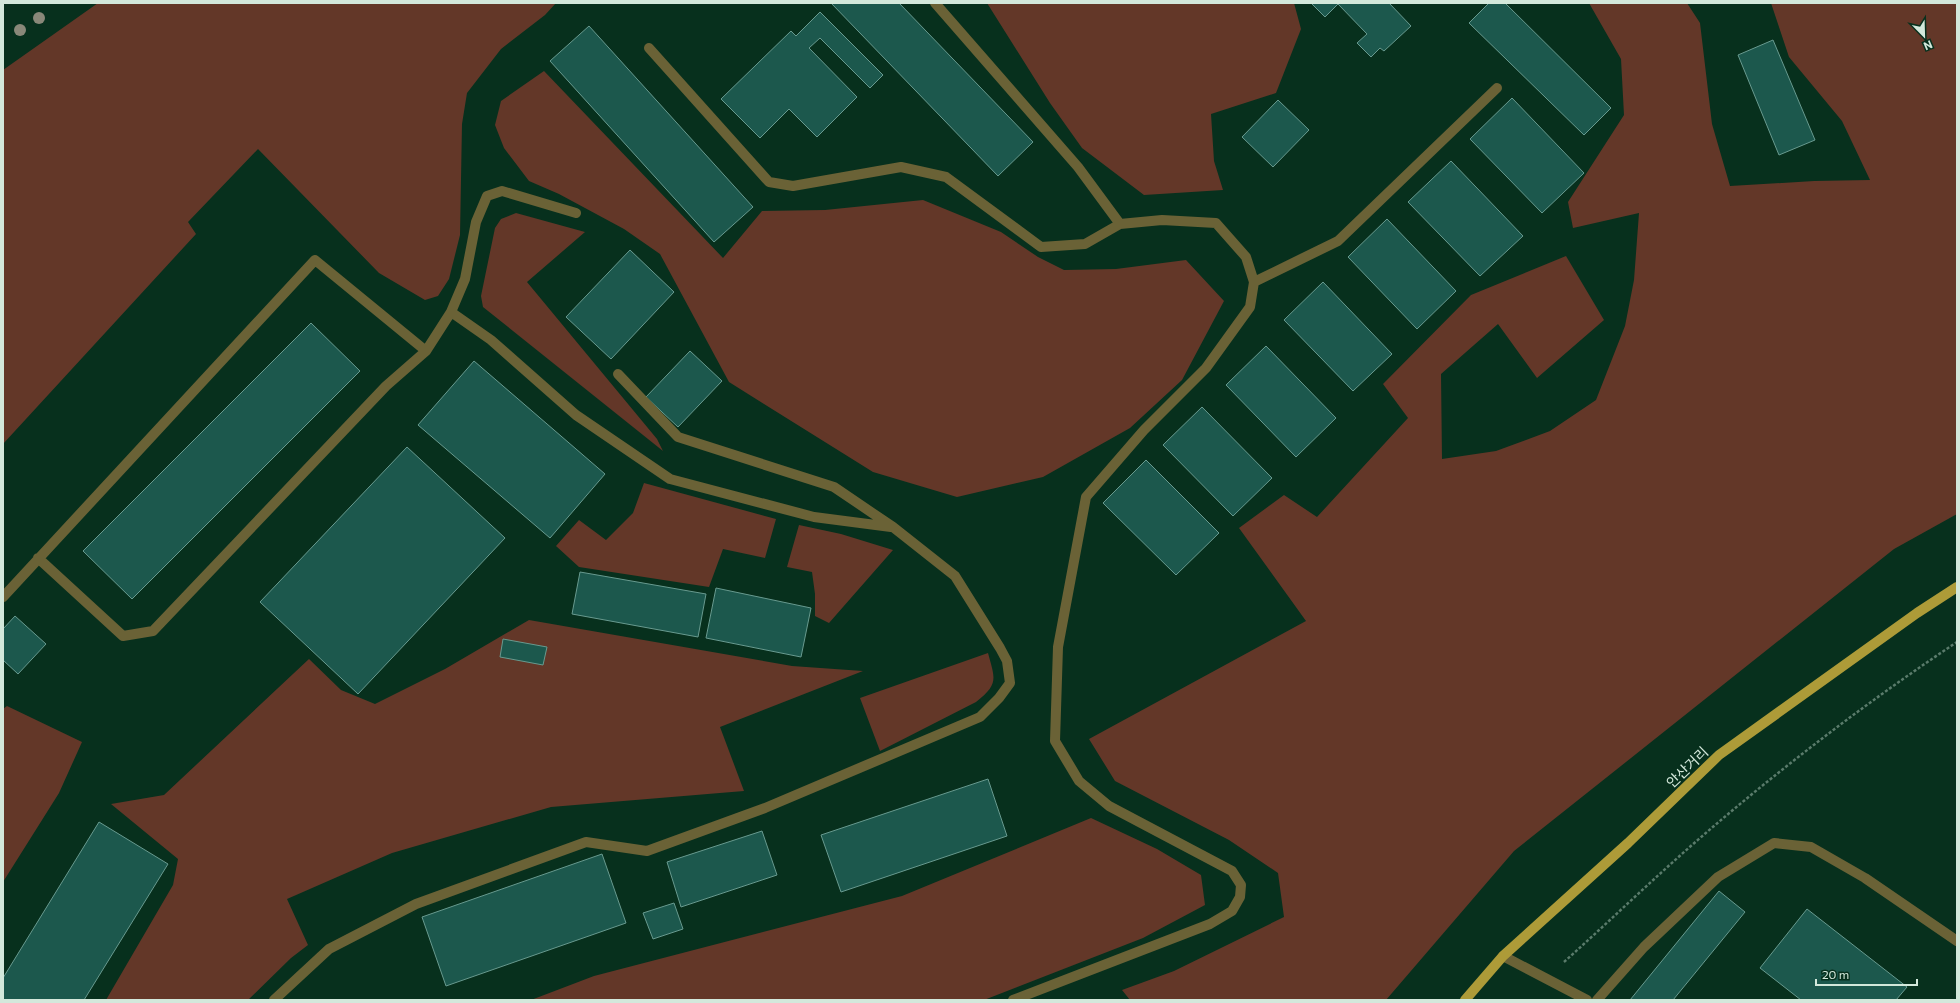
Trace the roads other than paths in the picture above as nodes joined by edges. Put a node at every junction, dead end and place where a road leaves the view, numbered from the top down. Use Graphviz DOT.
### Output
graph roads {
  1 [pos="935,3"];
  2 [pos="648,48"];
  3 [pos="1497,88"];
  4 [pos="576,213"];
  5 [pos="1120,224"];
  6 [pos="1254,282"];
  7 [pos="451,312"];
  8 [pos="426,351"];
  9 [pos="618,374"];
  10 [pos="893,527"];
  11 [pos="38,558"];
  12 [pos="1957,587"];
  13 [pos="3,597"];
  14 [pos="1957,941"];
  15 [pos="1503,956"];
  16 [pos="274,1000"];
  17 [pos="1013,1000"];
  18 [pos="1465,1000"];
  19 [pos="1587,1000"];
  20 [pos="1596,1000"];
  1 -- 5 [label="lane"];
  2 -- 5 [label="lane"];
  3 -- 6 [label="lane"];
  4 -- 7 [label="lane"];
  5 -- 6 [label="lane"];
  6 -- 17 [label="lane"];
  7 -- 8 [label="lane"];
  7 -- 10 [label="lane"];
  8 -- 11 [label="lane"];
  8 -- 11 [label="lane"];
  9 -- 10 [label="lane"];
  10 -- 16 [label="lane"];
  11 -- 13 [label="lane"];
  12 -- 15 [label="main road, 안산거리"];
  14 -- 20 [label="lane"];
  15 -- 18 [label="main road, 안산거리"];
  15 -- 19 [label="lane"];
}
